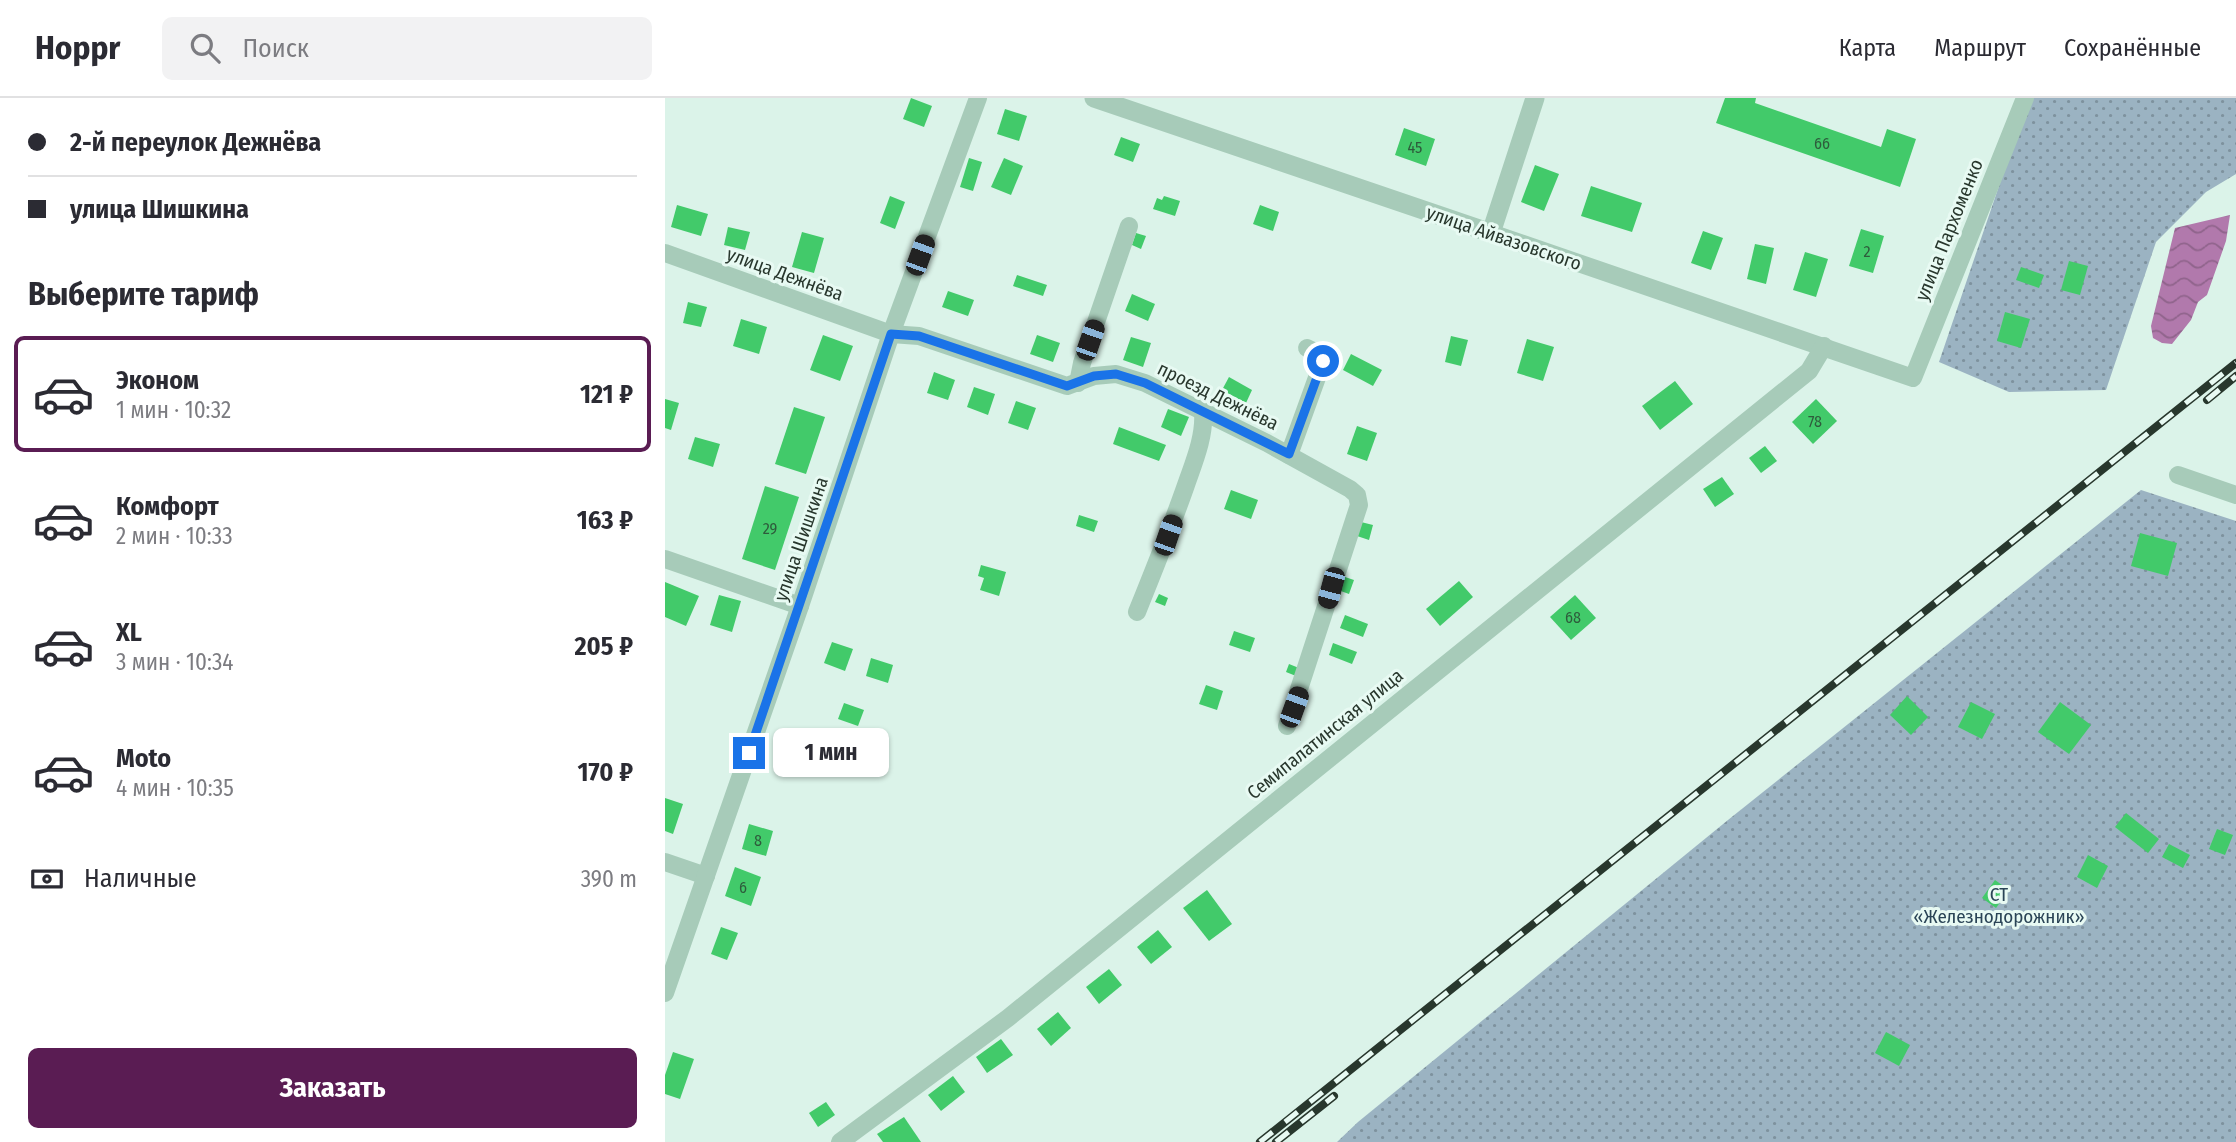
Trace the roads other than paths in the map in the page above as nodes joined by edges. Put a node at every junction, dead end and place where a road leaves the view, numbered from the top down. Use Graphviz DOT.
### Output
graph roads {
  1 [pos="978,98"];
  2 [pos="1094,98"];
  3 [pos="1535,98"];
  4 [pos="2025,98"];
  5 [pos="1129,226"];
  6 [pos="1491,233"];
  7 [pos="665,253"];
  8 [pos="891,334"];
  9 [pos="1824,346"];
  10 [pos="1307,348"];
  11 [pos="1913,378"];
  12 [pos="1078,383"];
  13 [pos="1203,412"];
  14 [pos="1289,454"];
  15 [pos="2178,475"];
  16 [pos="2236,495"];
  17 [pos="665,559"];
  18 [pos="800,606"];
  19 [pos="1137,612"];
  20 [pos="1287,726"];
  21 [pos="665,862"];
  22 [pos="706,876"];
  23 [pos="665,993"];
  24 [pos="840,1142"];
  1 -- 8 [label="street, улица Шишкина"];
  2 -- 6 [label="street, улица Айвазовского"];
  3 -- 6 [label="street"];
  4 -- 11 [label="street, улица Пархоменко"];
  5 -- 12 [label="street"];
  6 -- 9 [label="street, улица Айвазовского"];
  7 -- 8 [label="street, улица Дежнёва"];
  8 -- 12 [label="street, проезд Дежнёва"];
  8 -- 18 [label="street, улица Шишкина"];
  9 -- 11 [label="street, улица Айвазовского"];
  9 -- 24 [label="street, Семипалатинская улица"];
  10 -- 14 [label="street"];
  12 -- 13 [label="street, проезд Дежнёва"];
  13 -- 14 [label="street, проезд Дежнёва"];
  13 -- 19 [label="street"];
  14 -- 20 [label="street, проезд Дежнёва"];
  15 -- 16 [label="street"];
  17 -- 18 [label="street"];
  18 -- 22 [label="street, улица Шишкина"];
  21 -- 22 [label="street"];
  22 -- 23 [label="street, улица Шишкина"];
}
